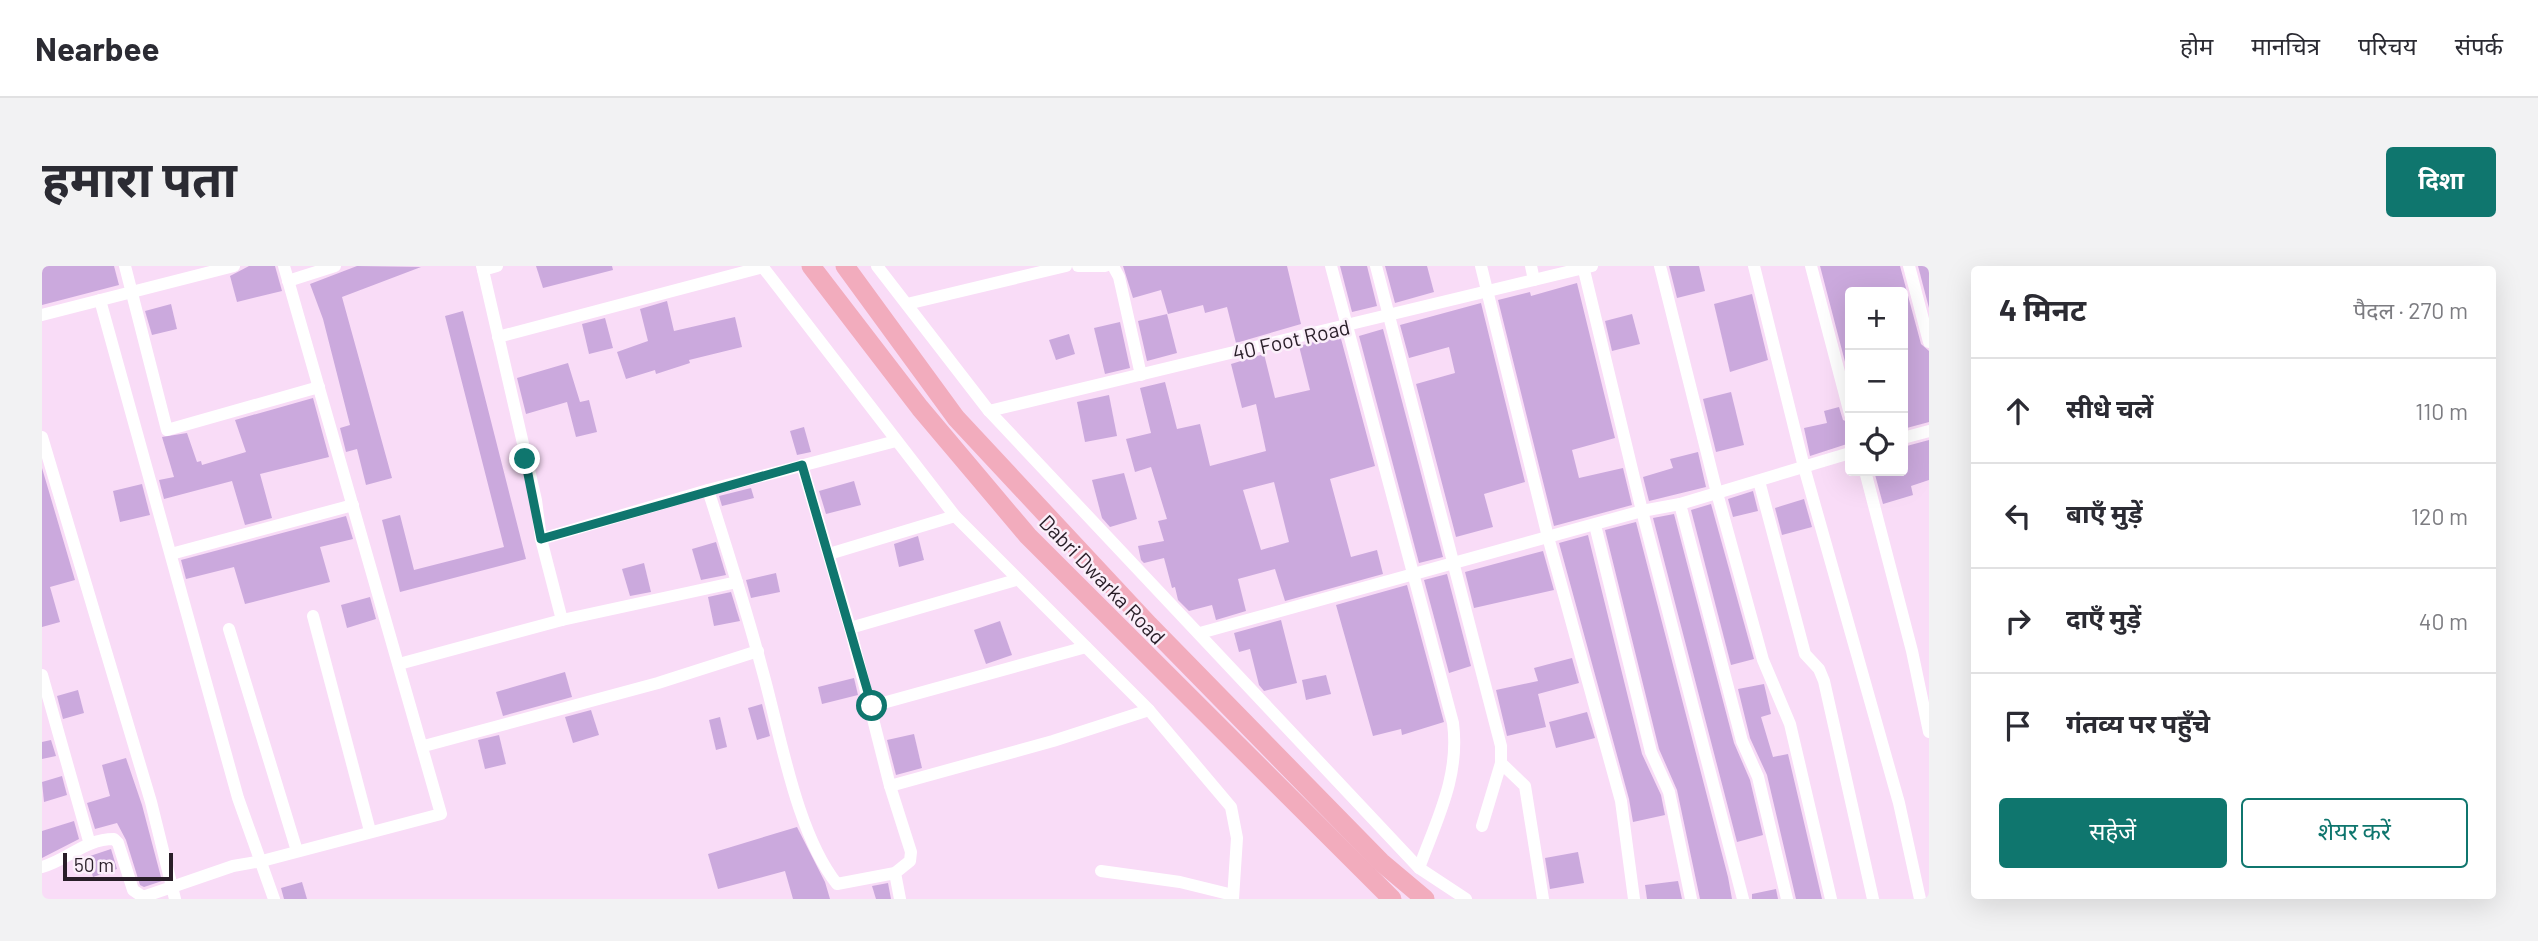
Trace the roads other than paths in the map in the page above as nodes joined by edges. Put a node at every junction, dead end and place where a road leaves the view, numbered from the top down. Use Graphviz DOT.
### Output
graph roads {
  1 [pos="125,266"];
  2 [pos="234,266"];
  3 [pos="284,266"];
  4 [pos="335,266"];
  5 [pos="497,266"];
  6 [pos="763,266"];
  7 [pos="811,266"];
  8 [pos="845,266"];
  9 [pos="877,266"];
  10 [pos="1066,266"];
  11 [pos="1078,266"];
  12 [pos="1105,266"];
  13 [pos="1113,266"];
  14 [pos="1331,266"];
  15 [pos="1376,266"];
  16 [pos="1481,266"];
  17 [pos="1531,266"];
  18 [pos="1660,266"];
  19 [pos="1754,266"];
  20 [pos="1811,266"];
  21 [pos="1909,266"];
  22 [pos="1586,267"];
  23 [pos="482,268"];
  24 [pos="1534,279"];
  25 [pos="288,281"];
  26 [pos="130,291"];
  27 [pos="1488,291"];
  28 [pos="100,300"];
  29 [pos="907,304"];
  30 [pos="42,315"];
  31 [pos="1389,317"];
  32 [pos="1346,325"];
  33 [pos="498,337"];
  34 [pos="1929,342"];
  35 [pos="1141,375"];
  36 [pos="319,387"];
  37 [pos="989,411"];
  38 [pos="1850,413"];
  39 [pos="1929,431"];
  40 [pos="42,437"];
  41 [pos="1908,437"];
  42 [pos="897,442"];
  43 [pos="1845,455"];
  44 [pos="802,465"];
  45 [pos="1804,467"];
  46 [pos="1866,476"];
  47 [pos="1759,481"];
  48 [pos="708,490"];
  49 [pos="1717,493"];
  50 [pos="1680,504"];
  51 [pos="353,505"];
  52 [pos="1642,511"];
  53 [pos="955,516"];
  54 [pos="1595,525"];
  55 [pos="1548,537"];
  56 [pos="541,539"];
  57 [pos="171,554"];
  58 [pos="829,554"];
  59 [pos="1454,565"];
  60 [pos="1416,576"];
  61 [pos="1016,580"];
  62 [pos="737,582"];
  63 [pos="313,617"];
  64 [pos="562,620"];
  65 [pos="850,628"];
  66 [pos="229,629"];
  67 [pos="1200,633"];
  68 [pos="1086,648"];
  69 [pos="758,651"];
  70 [pos="399,664"];
  71 [pos="42,675"];
  72 [pos="872,706"];
  73 [pos="1149,710"];
  74 [pos="1929,732"];
  75 [pos="424,746"];
  76 [pos="1501,763"];
  77 [pos="890,786"];
  78 [pos="1482,826"];
  79 [pos="370,831"];
  80 [pos="89,841"];
  81 [pos="297,851"];
  82 [pos="262,861"];
  83 [pos="42,867"];
  84 [pos="1419,868"];
  85 [pos="1101,871"];
  86 [pos="895,873"];
  87 [pos="173,893"];
  88 [pos="137,897"];
  89 [pos="1233,897"];
  90 [pos="1916,898"];
  91 [pos="274,899"];
  92 [pos="900,899"];
  93 [pos="1392,899"];
  94 [pos="1425,899"];
  95 [pos="1466,899"];
  96 [pos="1543,899"];
  97 [pos="1634,899"];
  98 [pos="1691,899"];
  99 [pos="1743,899"];
  100 [pos="1787,899"];
  101 [pos="1831,899"];
  102 [pos="1873,899"];
  1 -- 26 [label="street"];
  2 -- 26 [label="street"];
  3 -- 25 [label="street"];
  4 -- 25 [label="street"];
  5 -- 23 [label="street"];
  6 -- 33 [label="street"];
  6 -- 42 [label="street"];
  7 -- 93 [label="main road, Dabri Dwarka Road"];
  8 -- 94 [label="main road, Dabri Dwarka Road"];
  9 -- 29 [label="street"];
  10 -- 29 [label="street"];
  11 -- 12 [label="street"];
  13 -- 35 [label="street"];
  14 -- 32 [label="street"];
  15 -- 31 [label="street"];
  16 -- 27 [label="street"];
  17 -- 24 [label="street"];
  18 -- 49 [label="street"];
  19 -- 45 [label="street"];
  20 -- 38 [label="street"];
  21 -- 34 [label="street"];
  22 -- 24 [label="street, 40 Foot Road"];
  22 -- 52 [label="street"];
  23 -- 33 [label="street"];
  24 -- 27 [label="street, 40 Foot Road"];
  25 -- 36 [label="street"];
  26 -- 28 [label="street"];
  26 -- 36 [label="street"];
  27 -- 31 [label="street, 40 Foot Road"];
  27 -- 55 [label="street"];
  28 -- 30 [label="street"];
  28 -- 57 [label="street"];
  29 -- 37 [label="street"];
  31 -- 32 [label="street, 40 Foot Road"];
  31 -- 59 [label="street"];
  32 -- 35 [label="street, 40 Foot Road"];
  32 -- 60 [label="street"];
  33 -- 56 [label="street"];
  35 -- 37 [label="street, 40 Foot Road"];
  36 -- 51 [label="street"];
  37 -- 67 [label="street"];
  39 -- 41 [label="street"];
  40 -- 87 [label="street"];
  42 -- 44 [label="street"];
  42 -- 53 [label="street"];
  43 -- 45 [label="street"];
  44 -- 48 [label="street"];
  44 -- 58 [label="street"];
  45 -- 47 [label="street"];
  45 -- 90 [label="street"];
  46 -- 74 [label="street"];
  47 -- 49 [label="street"];
  47 -- 102 [label="street"];
  48 -- 56 [label="street"];
  48 -- 62 [label="street"];
  49 -- 50 [label="street"];
  49 -- 101 [label="street"];
  50 -- 52 [label="street"];
  50 -- 100 [label="street"];
  51 -- 57 [label="street"];
  51 -- 70 [label="street"];
  52 -- 54 [label="street"];
  52 -- 99 [label="street"];
  53 -- 58 [label="street"];
  53 -- 61 [label="street"];
  54 -- 55 [label="street"];
  54 -- 98 [label="street"];
  55 -- 59 [label="street"];
  55 -- 97 [label="street"];
  56 -- 64 [label="street"];
  57 -- 82 [label="street"];
  58 -- 65 [label="street"];
  59 -- 60 [label="street"];
  59 -- 76 [label="street"];
  60 -- 67 [label="street"];
  60 -- 84 [label="street"];
  61 -- 65 [label="street"];
  61 -- 68 [label="street"];
  62 -- 64 [label="street"];
  62 -- 69 [label="street"];
  63 -- 79 [label="street"];
  64 -- 70 [label="street"];
  65 -- 72 [label="street"];
  66 -- 81 [label="street"];
  67 -- 84 [label="street"];
  68 -- 72 [label="street"];
  68 -- 73 [label="street"];
  69 -- 75 [label="street"];
  69 -- 86 [label="street"];
  70 -- 75 [label="street"];
  71 -- 80 [label="street"];
  72 -- 77 [label="street"];
  73 -- 77 [label="street"];
  73 -- 89 [label="street"];
  75 -- 79 [label="street"];
  76 -- 78 [label="street"];
  76 -- 96 [label="street"];
  77 -- 86 [label="street"];
  79 -- 81 [label="street"];
  80 -- 83 [label="street"];
  80 -- 88 [label="street"];
  81 -- 82 [label="street"];
  82 -- 87 [label="street"];
  82 -- 91 [label="street"];
  84 -- 95 [label="street"];
  85 -- 89 [label="street"];
  86 -- 92 [label="street"];
  87 -- 88 [label="street"];
}
